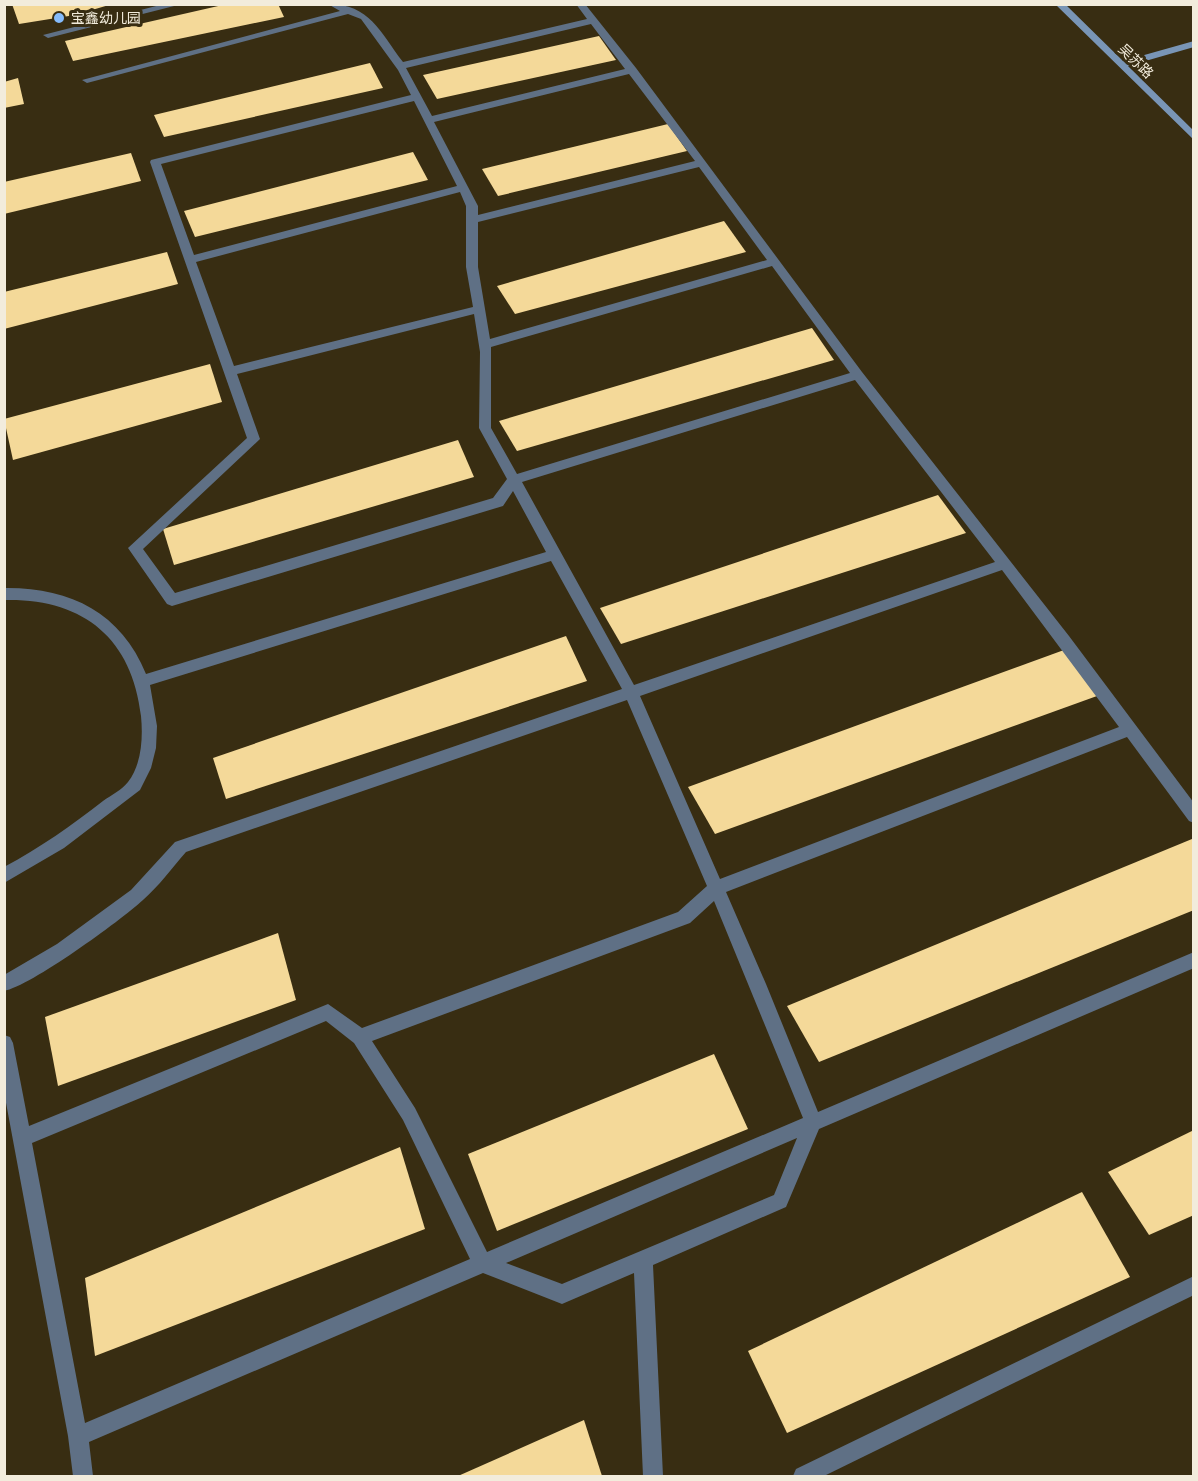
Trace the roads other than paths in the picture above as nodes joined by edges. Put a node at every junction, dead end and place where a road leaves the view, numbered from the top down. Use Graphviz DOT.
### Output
graph roads {
  1 [pos="178,4"];
  2 [pos="332,4"];
  3 [pos="580,4"];
  4 [pos="1059,4"];
  5 [pos="349,11"];
  6 [pos="593,21"];
  7 [pos="48,35"];
  8 [pos="1194,44"];
  9 [pos="1121,65"];
  10 [pos="400,66"];
  11 [pos="632,70"];
  12 [pos="87,80"];
  13 [pos="417,97"];
  14 [pos="428,120"];
  15 [pos="1194,136"];
  16 [pos="700,163"];
  17 [pos="463,188"];
  18 [pos="472,220"];
  19 [pos="190,260"];
  20 [pos="773,262"];
  21 [pos="480,309"];
  22 [pos="485,345"];
  23 [pos="230,372"];
  24 [pos="858,375"];
  25 [pos="513,480"];
  26 [pos="554,555"];
  27 [pos="1005,564"];
  28 [pos="4,594"];
  29 [pos="142,681"];
  30 [pos="631,693"];
  31 [pos="1130,729"];
  32 [pos="1194,816"];
  33 [pos="4,876"];
  34 [pos="716,888"];
  35 [pos="1194,960"];
  36 [pos="4,983"];
  37 [pos="360,1037"];
  38 [pos="4,1044"];
  39 [pos="813,1122"];
  40 [pos="22,1138"];
  41 [pos="643,1259"];
  42 [pos="482,1263"];
  43 [pos="1194,1285"];
  44 [pos="78,1436"];
  45 [pos="83,1476"];
  46 [pos="653,1476"];
  47 [pos="803,1476"];
  1 -- 7 [label="street"];
  2 -- 5 [label="street"];
  3 -- 6 [label="street"];
  4 -- 9 [label="street, 吴苏路"];
  5 -- 10 [label="street"];
  5 -- 12 [label="street"];
  6 -- 10 [label="street"];
  6 -- 11 [label="street"];
  8 -- 9 [label="street"];
  9 -- 15 [label="street, 吴苏路"];
  10 -- 13 [label="street"];
  11 -- 14 [label="street"];
  11 -- 16 [label="street"];
  13 -- 14 [label="street"];
  13 -- 19 [label="street"];
  14 -- 17 [label="street"];
  16 -- 18 [label="street"];
  16 -- 20 [label="street"];
  17 -- 18 [label="street"];
  17 -- 19 [label="street"];
  18 -- 21 [label="street"];
  19 -- 23 [label="street"];
  20 -- 22 [label="street"];
  20 -- 24 [label="street"];
  21 -- 22 [label="street"];
  21 -- 23 [label="street"];
  22 -- 25 [label="street"];
  23 -- 25 [label="street"];
  24 -- 25 [label="street"];
  24 -- 27 [label="street"];
  25 -- 26 [label="street"];
  26 -- 29 [label="street"];
  26 -- 30 [label="street"];
  27 -- 30 [label="street"];
  27 -- 31 [label="street"];
  28 -- 29 [label="street"];
  29 -- 33 [label="street"];
  30 -- 34 [label="street"];
  30 -- 36 [label="street"];
  31 -- 32 [label="street"];
  31 -- 34 [label="street"];
  34 -- 37 [label="street"];
  34 -- 39 [label="street"];
  35 -- 39 [label="street"];
  37 -- 40 [label="street"];
  37 -- 42 [label="street"];
  38 -- 40 [label="street"];
  39 -- 41 [label="street"];
  39 -- 42 [label="street"];
  40 -- 44 [label="street"];
  41 -- 42 [label="street"];
  41 -- 46 [label="street"];
  42 -- 44 [label="street"];
  43 -- 47 [label="street"];
  44 -- 45 [label="street"];
}
